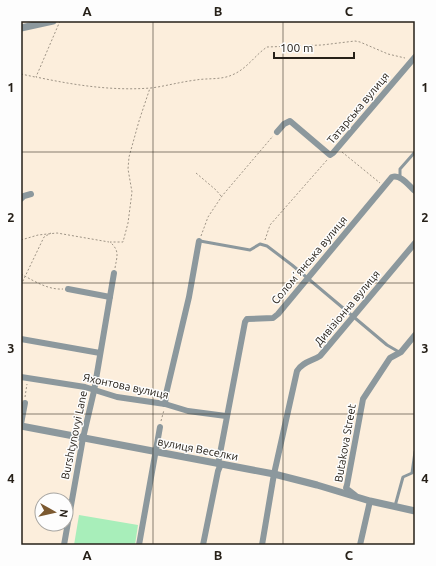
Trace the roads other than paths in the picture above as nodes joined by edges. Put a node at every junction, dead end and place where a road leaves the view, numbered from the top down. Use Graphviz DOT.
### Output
graph roads {
  1 [pos="53,21"];
  2 [pos="21,28"];
  3 [pos="414,58"];
  4 [pos="277,132"];
  5 [pos="415,152"];
  6 [pos="400,177"];
  7 [pos="415,191"];
  8 [pos="30,194"];
  9 [pos="21,199"];
  10 [pos="199,241"];
  11 [pos="415,244"];
  12 [pos="114,273"];
  13 [pos="308,278"];
  14 [pos="68,289"];
  15 [pos="110,297"];
  16 [pos="354,316"];
  17 [pos="415,335"];
  18 [pos="21,339"];
  19 [pos="401,352"];
  20 [pos="100,353"];
  21 [pos="24,378"];
  22 [pos="94,391"];
  23 [pos="25,403"];
  24 [pos="166,404"];
  25 [pos="226,416"];
  26 [pos="21,425"];
  27 [pos="160,427"];
  28 [pos="83,438"];
  29 [pos="155,451"];
  30 [pos="415,452"];
  31 [pos="219,464"];
  32 [pos="274,474"];
  33 [pos="357,496"];
  34 [pos="370,501"];
  35 [pos="395,506"];
  36 [pos="415,511"];
  37 [pos="64,545"];
  38 [pos="138,545"];
  39 [pos="203,545"];
  40 [pos="262,545"];
  41 [pos="360,545"];
  1 -- 2 [label="street"];
  3 -- 4 [label="street, Татарська вулиця"];
  5 -- 6 [label="lane"];
  6 -- 7 [label="street"];
  6 -- 13 [label="street, Соломʼянська вулиця"];
  8 -- 9 [label="street"];
  10 -- 13 [label="lane"];
  10 -- 24 [label="street"];
  11 -- 16 [label="street, Дивізіонна вулиця"];
  12 -- 15 [label="street, Burshtynovyi Lane"];
  13 -- 16 [label="lane"];
  13 -- 25 [label="street, Соломʼянська вулиця"];
  14 -- 15 [label="street"];
  15 -- 20 [label="street, Burshtynovyi Lane"];
  16 -- 19 [label="lane"];
  16 -- 32 [label="street, Дивізіонна вулиця"];
  17 -- 19 [label="street, Butakova Street"];
  18 -- 20 [label="street"];
  19 -- 33 [label="street, Butakova Street"];
  20 -- 22 [label="street, Burshtynovyi Lane"];
  21 -- 22 [label="street, Яхонтова вулиця"];
  22 -- 24 [label="street, Яхонтова вулиця"];
  22 -- 28 [label="street, Burshtynovyi Lane"];
  23 -- 26 [label="street"];
  24 -- 25 [label="street, Яхонтова вулиця"];
  25 -- 31 [label="street, Соломʼянська вулиця"];
  26 -- 28 [label="street, вулиця Веселки"];
  27 -- 29 [label="street"];
  28 -- 29 [label="street, вулиця Веселки"];
  28 -- 37 [label="street, Burshtynovyi Lane"];
  29 -- 31 [label="street, вулиця Веселки"];
  29 -- 38 [label="street"];
  30 -- 35 [label="lane"];
  31 -- 32 [label="street, вулиця Веселки"];
  31 -- 39 [label="street, Соломʼянська вулиця"];
  32 -- 33 [label="street, вулиця Веселки"];
  32 -- 40 [label="street, Дивізіонна вулиця"];
  33 -- 34 [label="street, вулиця Веселки"];
  34 -- 35 [label="street, вулиця Веселки"];
  34 -- 41 [label="street"];
  35 -- 36 [label="street, вулиця Веселки"];
}
